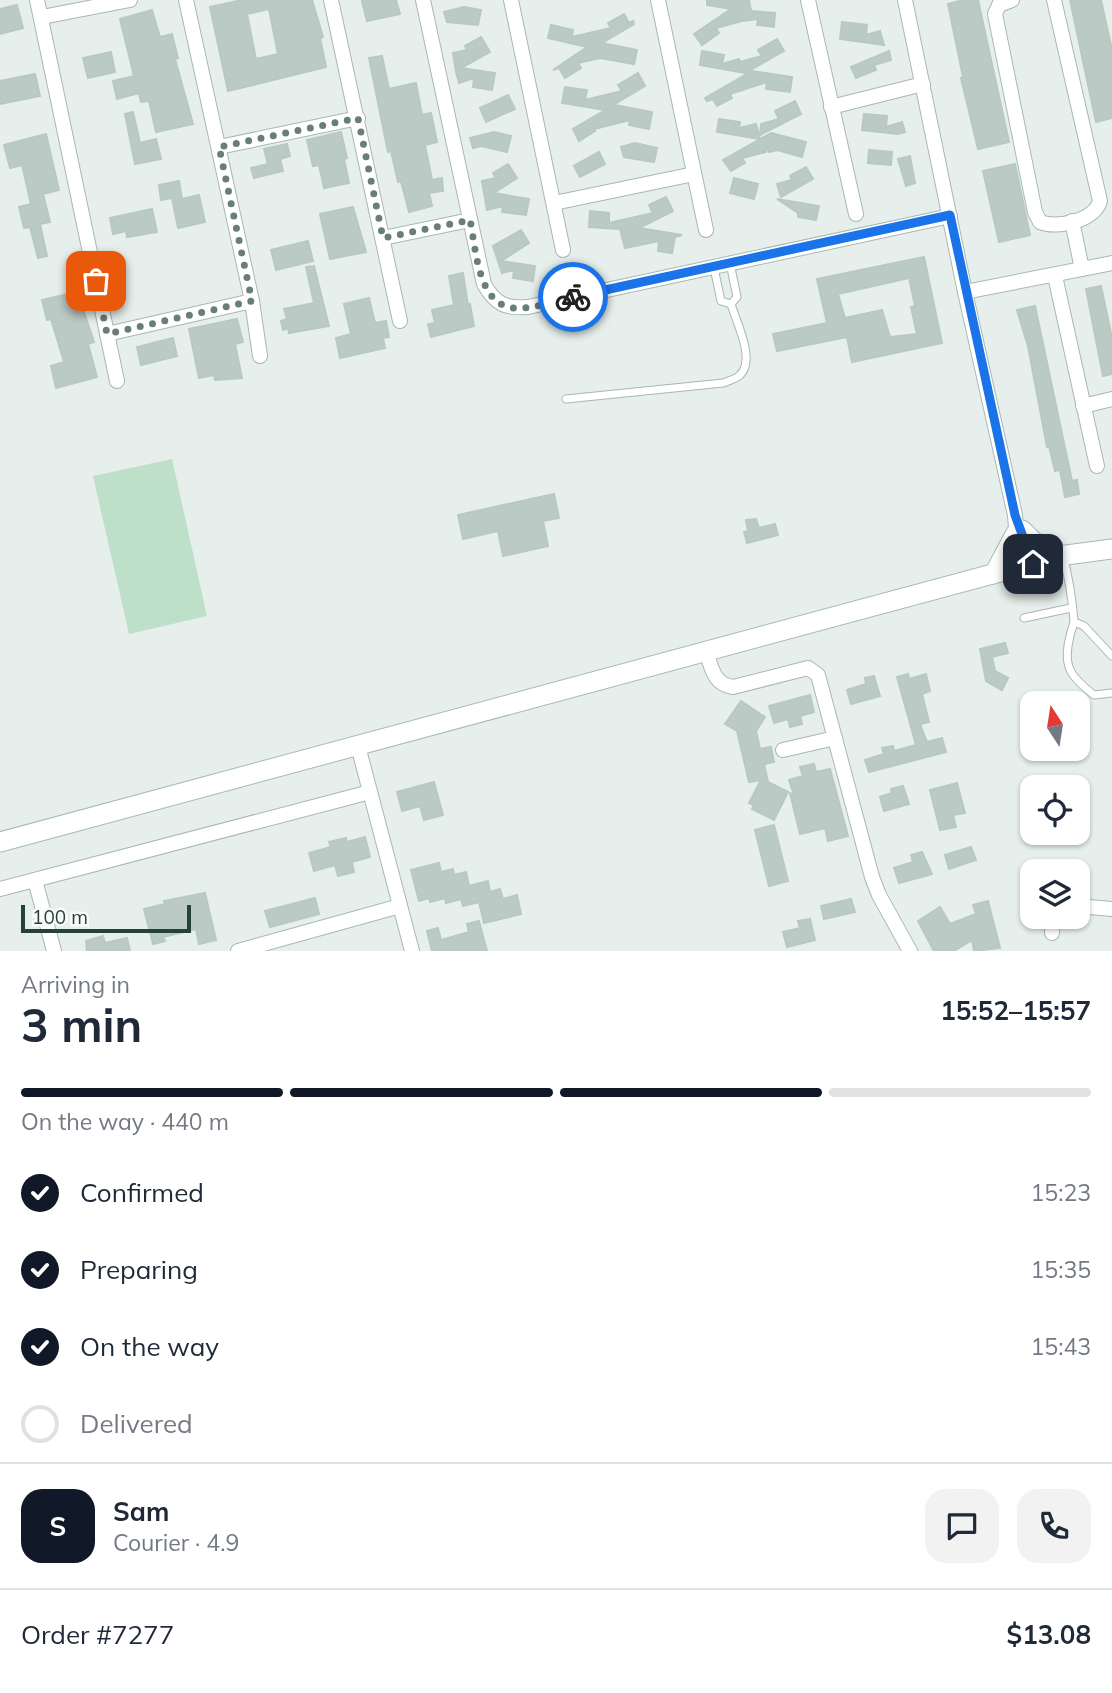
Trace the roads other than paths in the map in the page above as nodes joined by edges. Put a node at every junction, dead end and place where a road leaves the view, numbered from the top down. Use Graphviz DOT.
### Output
graph roads {
  1 [pos="37,0"];
  2 [pos="130,0"];
  3 [pos="331,0"];
  4 [pos="423,0"];
  5 [pos="511,0"];
  6 [pos="658,0"];
  7 [pos="808,0"];
  8 [pos="905,0"];
  9 [pos="1012,0"];
  10 [pos="1054,0"];
  11 [pos="191,1"];
  12 [pos="42,17"];
  13 [pos="923,84"];
  14 [pos="831,107"];
  15 [pos="358,118"];
  16 [pos="219,147"];
  17 [pos="694,174"];
  18 [pos="554,204"];
  19 [pos="856,214"];
  20 [pos="950,215"];
  21 [pos="470,220"];
  22 [pos="1072,221"];
  23 [pos="706,230"];
  24 [pos="383,238"];
  25 [pos="563,250"];
  26 [pos="730,262"];
  27 [pos="1112,263"];
  28 [pos="714,266"];
  29 [pos="1082,269"];
  30 [pos="1055,275"];
  31 [pos="965,292"];
  32 [pos="252,301"];
  33 [pos="731,304"];
  34 [pos="400,321"];
  35 [pos="107,334"];
  36 [pos="260,356"];
  37 [pos="117,382"];
  38 [pos="566,399"];
  39 [pos="1112,399"];
  40 [pos="1083,406"];
  41 [pos="1097,466"];
  42 [pos="1018,526"];
  43 [pos="1112,549"];
  44 [pos="1061,556"];
  45 [pos="1026,566"];
  46 [pos="994,574"];
  47 [pos="1071,608"];
  48 [pos="1024,618"];
  49 [pos="1074,622"];
  50 [pos="706,651"];
  51 [pos="1112,656"];
  52 [pos="1112,693"];
  53 [pos="835,738"];
  54 [pos="358,746"];
  55 [pos="783,750"];
  56 [pos="370,792"];
  57 [pos="0,842"];
  58 [pos="35,880"];
  59 [pos="0,889"];
  60 [pos="400,906"];
  61 [pos="1090,907"];
  62 [pos="1112,909"];
  63 [pos="1052,929"];
  64 [pos="1052,933"];
  65 [pos="54,951"];
  66 [pos="238,951"];
  67 [pos="412,951"];
  68 [pos="910,951"];
  1 -- 12 [label="street"];
  2 -- 12 [label="street"];
  3 -- 15 [label="street"];
  4 -- 21 [label="street"];
  5 -- 18 [label="street"];
  6 -- 17 [label="street"];
  7 -- 14 [label="street"];
  8 -- 13 [label="street"];
  9 -- 22 [label="street"];
  10 -- 22 [label="street"];
  11 -- 16 [label="street"];
  12 -- 35 [label="street"];
  13 -- 14 [label="street"];
  13 -- 20 [label="street"];
  14 -- 19 [label="street"];
  15 -- 16 [label="street"];
  15 -- 24 [label="street"];
  16 -- 32 [label="street"];
  17 -- 18 [label="street"];
  17 -- 23 [label="street"];
  18 -- 25 [label="street"];
  20 -- 26 [label="street"];
  20 -- 31 [label="street"];
  21 -- 24 [label="street"];
  21 -- 28 [label="street"];
  22 -- 29 [label="street"];
  24 -- 34 [label="street"];
  26 -- 28 [label="street"];
  26 -- 33 [label="lane"];
  27 -- 29 [label="street"];
  28 -- 33 [label="lane"];
  29 -- 30 [label="street"];
  30 -- 31 [label="street"];
  30 -- 40 [label="street"];
  31 -- 42 [label="street"];
  32 -- 35 [label="street"];
  32 -- 36 [label="street"];
  33 -- 38 [label="lane"];
  35 -- 37 [label="street"];
  39 -- 40 [label="street"];
  40 -- 41 [label="street"];
  42 -- 44 [label="street"];
  42 -- 45 [label="street"];
  42 -- 46 [label="street"];
  43 -- 44 [label="street"];
  44 -- 45 [label="street"];
  44 -- 47 [label="lane"];
  45 -- 46 [label="street"];
  46 -- 50 [label="street"];
  47 -- 48 [label="lane"];
  47 -- 49 [label="lane"];
  49 -- 51 [label="lane"];
  49 -- 52 [label="lane"];
  50 -- 53 [label="street"];
  50 -- 54 [label="street"];
  53 -- 55 [label="street"];
  53 -- 68 [label="street"];
  54 -- 56 [label="street"];
  54 -- 57 [label="street"];
  56 -- 58 [label="street"];
  56 -- 60 [label="street"];
  58 -- 59 [label="street"];
  58 -- 65 [label="street"];
  60 -- 66 [label="street"];
  60 -- 67 [label="street"];
  61 -- 62 [label="street"];
  63 -- 64 [label="street"];
}
